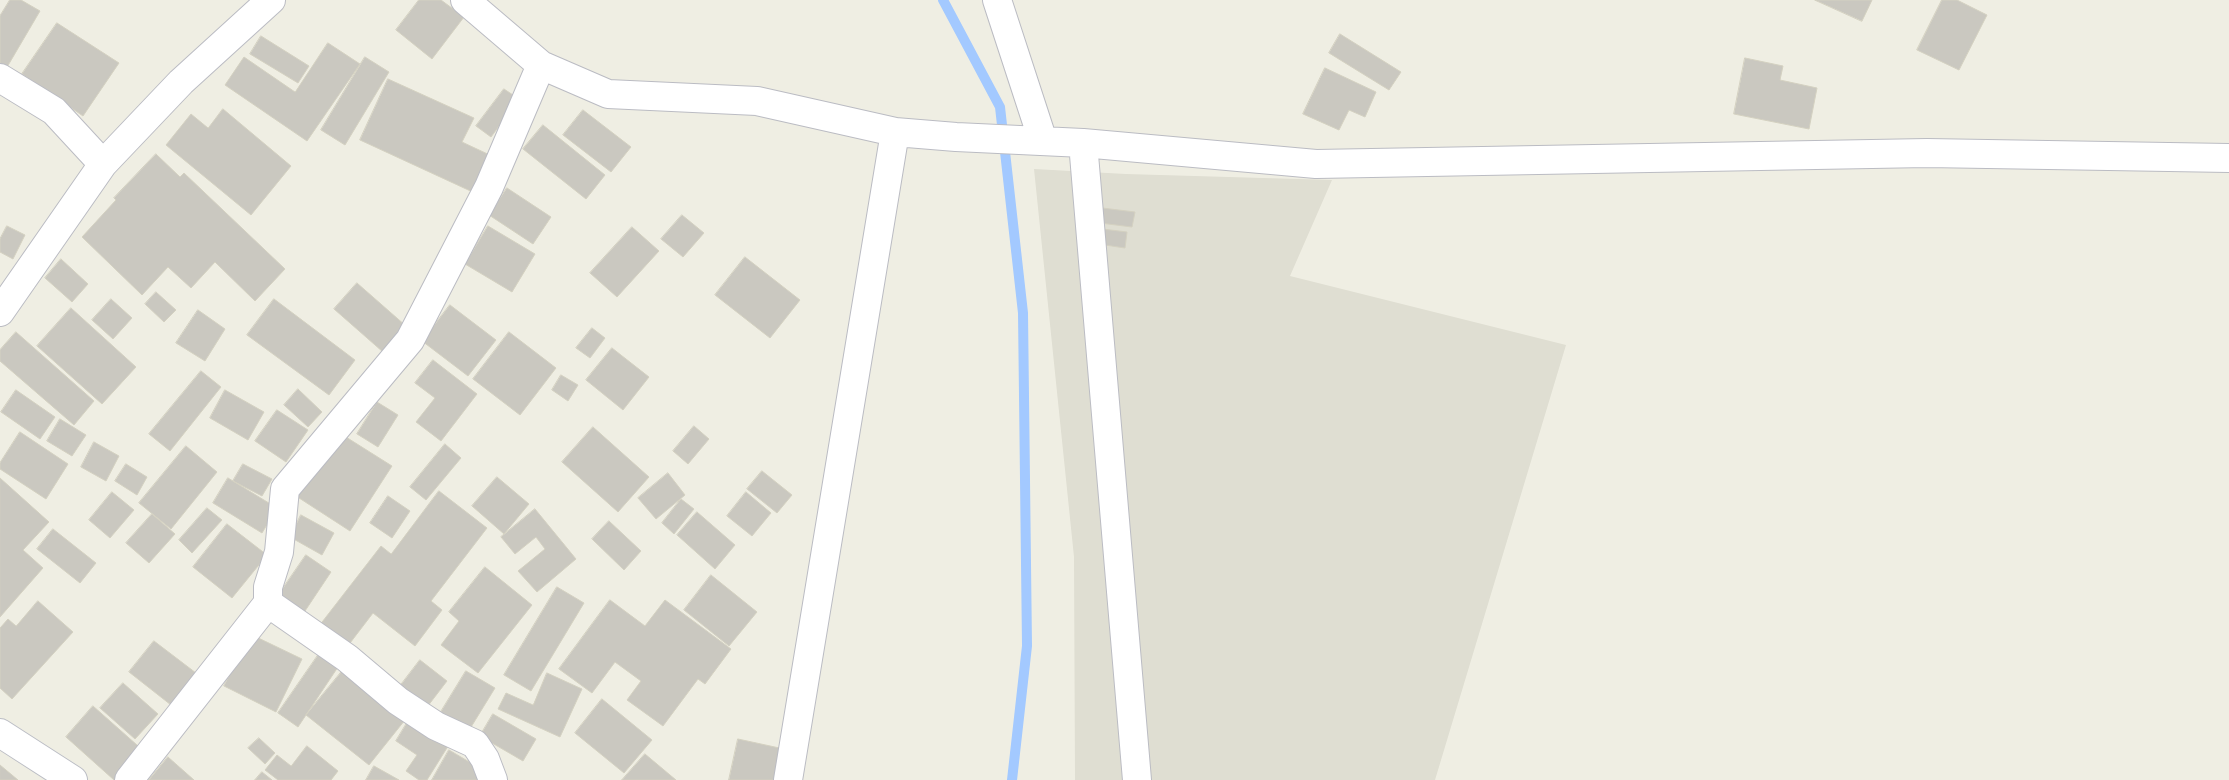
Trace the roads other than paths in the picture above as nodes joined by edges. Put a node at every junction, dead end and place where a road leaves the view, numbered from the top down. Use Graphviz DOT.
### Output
graph roads {
  1 [pos="465,0"];
  2 [pos="998,0"];
  3 [pos="263,2"];
  4 [pos="542,65"];
  5 [pos="0,78"];
  6 [pos="895,132"];
  7 [pos="1042,140"];
  8 [pos="1083,143"];
  9 [pos="2229,158"];
  10 [pos="103,164"];
  11 [pos="0,312"];
  12 [pos="268,603"];
  13 [pos="0,732"];
  14 [pos="73,780"];
  15 [pos="129,780"];
  16 [pos="493,780"];
  17 [pos="788,780"];
  18 [pos="1137,780"];
  1 -- 4 [label="street"];
  2 -- 7 [label="street"];
  3 -- 10 [label="street"];
  4 -- 6 [label="street"];
  4 -- 12 [label="street"];
  5 -- 10 [label="street"];
  6 -- 7 [label="street"];
  6 -- 17 [label="street"];
  7 -- 8 [label="street"];
  8 -- 9 [label="street"];
  8 -- 18 [label="street"];
  10 -- 11 [label="street"];
  12 -- 15 [label="street"];
  12 -- 16 [label="street"];
  13 -- 14 [label="street"];
}
